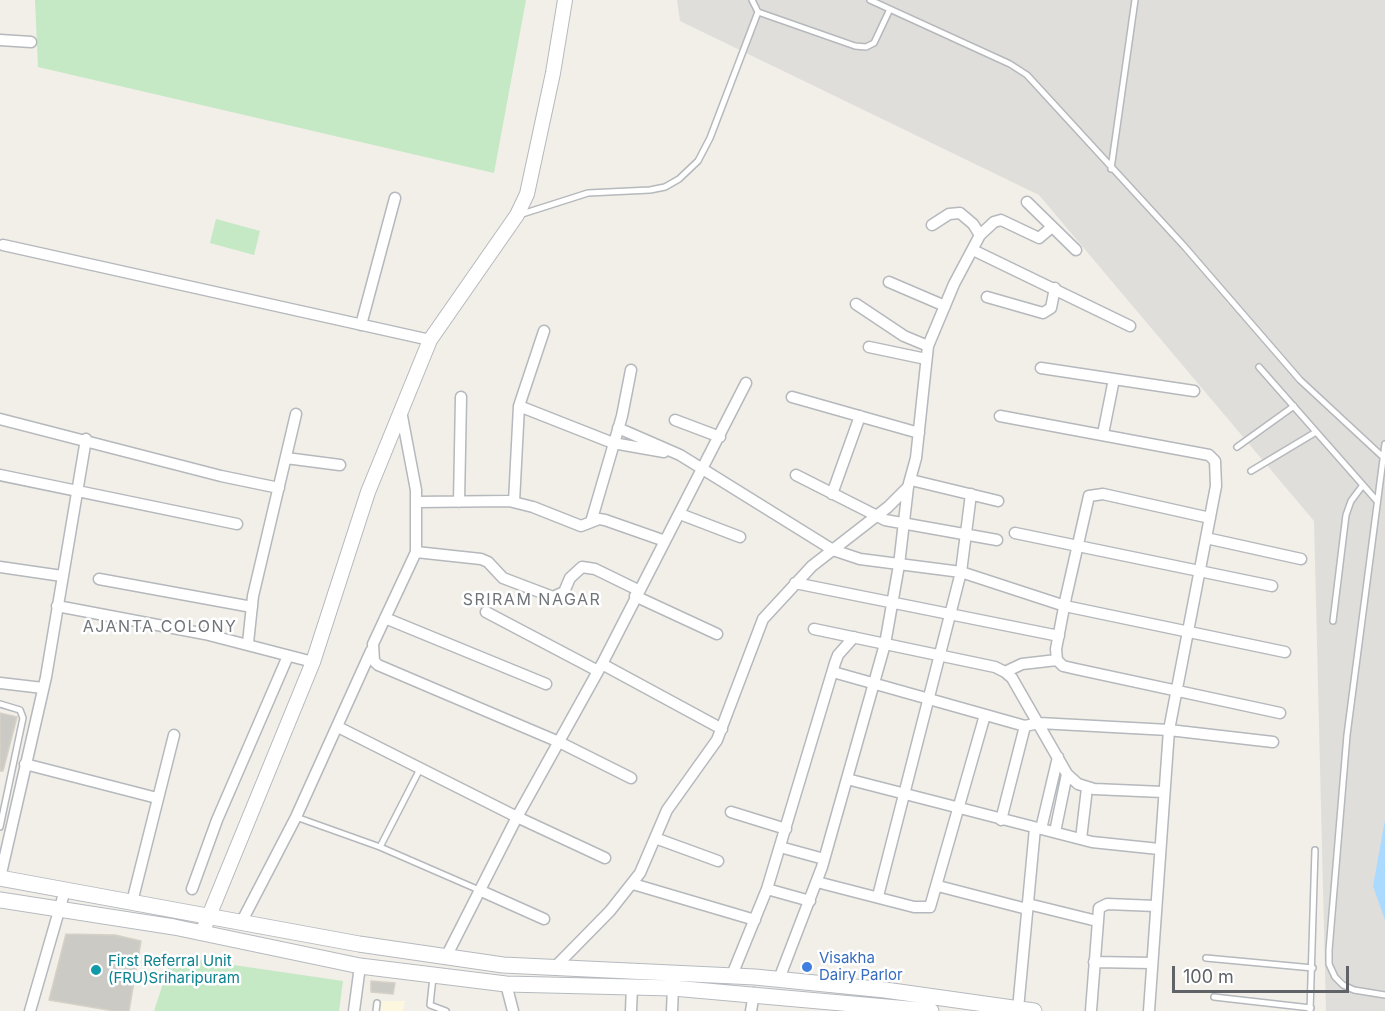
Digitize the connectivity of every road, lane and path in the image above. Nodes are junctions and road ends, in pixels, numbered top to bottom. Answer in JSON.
{"nodes":[{"id":1,"x":565,"y":0,"type":"edge"},
{"id":2,"x":752,"y":0,"type":"edge"},
{"id":3,"x":870,"y":0,"type":"edge"},
{"id":4,"x":1135,"y":0,"type":"edge"},
{"id":5,"x":890,"y":9,"type":"junction"},
{"id":6,"x":759,"y":12,"type":"junction"},
{"id":7,"x":0,"y":40,"type":"edge"},
{"id":8,"x":31,"y":42,"type":"dead end"},
{"id":9,"x":1111,"y":169,"type":"junction"},
{"id":10,"x":394,"y":198,"type":"dead end"},
{"id":11,"x":1027,"y":202,"type":"dead end"},
{"id":12,"x":517,"y":215,"type":"junction"},
{"id":13,"x":932,"y":225,"type":"dead end"},
{"id":14,"x":1052,"y":227,"type":"junction"},
{"id":15,"x":980,"y":235,"type":"junction"},
{"id":16,"x":3,"y":245,"type":"dead end"},
{"id":17,"x":973,"y":249,"type":"junction"},
{"id":18,"x":1076,"y":250,"type":"dead end"},
{"id":19,"x":889,"y":282,"type":"dead end"},
{"id":20,"x":1055,"y":288,"type":"junction"},
{"id":21,"x":987,"y":297,"type":"dead end"},
{"id":22,"x":856,"y":304,"type":"dead end"},
{"id":23,"x":945,"y":306,"type":"junction"},
{"id":24,"x":361,"y":325,"type":"junction"},
{"id":25,"x":1130,"y":326,"type":"dead end"},
{"id":26,"x":544,"y":331,"type":"dead end"},
{"id":27,"x":430,"y":340,"type":"junction"},
{"id":28,"x":928,"y":346,"type":"junction"},
{"id":29,"x":869,"y":347,"type":"dead end"},
{"id":30,"x":926,"y":359,"type":"junction"},
{"id":31,"x":1259,"y":367,"type":"dead end"},
{"id":32,"x":1041,"y":368,"type":"dead end"},
{"id":33,"x":631,"y":370,"type":"dead end"},
{"id":34,"x":1114,"y":379,"type":"junction"},
{"id":35,"x":746,"y":383,"type":"dead end"},
{"id":36,"x":1194,"y":391,"type":"dead end"},
{"id":37,"x":461,"y":397,"type":"dead end"},
{"id":38,"x":792,"y":397,"type":"dead end"},
{"id":39,"x":519,"y":406,"type":"junction"},
{"id":40,"x":1294,"y":406,"type":"junction"},
{"id":41,"x":401,"y":411,"type":"junction"},
{"id":42,"x":296,"y":414,"type":"dead end"},
{"id":43,"x":860,"y":416,"type":"junction"},
{"id":44,"x":1000,"y":416,"type":"dead end"},
{"id":45,"x":0,"y":418,"type":"edge"},
{"id":46,"x":675,"y":420,"type":"dead end"},
{"id":47,"x":618,"y":428,"type":"junction"},
{"id":48,"x":1316,"y":432,"type":"junction"},
{"id":49,"x":919,"y":433,"type":"junction"},
{"id":50,"x":1103,"y":434,"type":"junction"},
{"id":51,"x":720,"y":437,"type":"junction"},
{"id":52,"x":86,"y":439,"type":"junction"},
{"id":53,"x":613,"y":443,"type":"junction"},
{"id":54,"x":1385,"y":444,"type":"edge"},
{"id":55,"x":1237,"y":447,"type":"dead end"},
{"id":56,"x":680,"y":455,"type":"junction"},
{"id":57,"x":1383,"y":457,"type":"junction"},
{"id":58,"x":286,"y":458,"type":"junction"},
{"id":59,"x":340,"y":465,"type":"dead end"},
{"id":60,"x":704,"y":470,"type":"junction"},
{"id":61,"x":1251,"y":471,"type":"dead end"},
{"id":62,"x":0,"y":475,"type":"edge"},
{"id":63,"x":796,"y":475,"type":"dead end"},
{"id":64,"x":910,"y":484,"type":"junction"},
{"id":65,"x":1363,"y":485,"type":"junction"},
{"id":66,"x":279,"y":488,"type":"junction"},
{"id":67,"x":77,"y":490,"type":"junction"},
{"id":68,"x":832,"y":494,"type":"junction"},
{"id":69,"x":971,"y":494,"type":"junction"},
{"id":70,"x":998,"y":501,"type":"dead end"},
{"id":71,"x":1377,"y":501,"type":"junction"},
{"id":72,"x":417,"y":502,"type":"junction"},
{"id":73,"x":459,"y":502,"type":"junction"},
{"id":74,"x":514,"y":502,"type":"junction"},
{"id":75,"x":680,"y":514,"type":"junction"},
{"id":76,"x":875,"y":516,"type":"junction"},
{"id":77,"x":1210,"y":518,"type":"junction"},
{"id":78,"x":591,"y":522,"type":"junction"},
{"id":79,"x":904,"y":523,"type":"junction"},
{"id":80,"x":237,"y":524,"type":"dead end"},
{"id":81,"x":1015,"y":533,"type":"dead end"},
{"id":82,"x":967,"y":534,"type":"junction"},
{"id":83,"x":740,"y":537,"type":"dead end"},
{"id":84,"x":1206,"y":538,"type":"junction"},
{"id":85,"x":997,"y":540,"type":"dead end"},
{"id":86,"x":665,"y":541,"type":"junction"},
{"id":87,"x":1077,"y":545,"type":"junction"},
{"id":88,"x":833,"y":549,"type":"junction"},
{"id":89,"x":416,"y":552,"type":"junction"},
{"id":90,"x":1301,"y":559,"type":"dead end"},
{"id":91,"x":899,"y":565,"type":"junction"},
{"id":92,"x":0,"y":567,"type":"edge"},
{"id":93,"x":1200,"y":570,"type":"junction"},
{"id":94,"x":961,"y":572,"type":"junction"},
{"id":95,"x":62,"y":576,"type":"junction"},
{"id":96,"x":99,"y":579,"type":"dead end"},
{"id":97,"x":795,"y":583,"type":"junction"},
{"id":98,"x":1272,"y":586,"type":"dead end"},
{"id":99,"x":637,"y":593,"type":"junction"},
{"id":100,"x":892,"y":604,"type":"junction"},
{"id":101,"x":57,"y":606,"type":"junction"},
{"id":102,"x":1065,"y":606,"type":"junction"},
{"id":103,"x":252,"y":607,"type":"junction"},
{"id":104,"x":486,"y":612,"type":"dead end"},
{"id":105,"x":950,"y":615,"type":"junction"},
{"id":106,"x":385,"y":618,"type":"junction"},
{"id":107,"x":1333,"y":621,"type":"dead end"},
{"id":108,"x":814,"y":629,"type":"dead end"},
{"id":109,"x":1188,"y":631,"type":"junction"},
{"id":110,"x":717,"y":634,"type":"dead end"},
{"id":111,"x":1059,"y":636,"type":"junction"},
{"id":112,"x":854,"y":637,"type":"junction"},
{"id":113,"x":248,"y":644,"type":"junction"},
{"id":114,"x":885,"y":644,"type":"junction"},
{"id":115,"x":371,"y":650,"type":"junction"},
{"id":116,"x":1285,"y":652,"type":"dead end"},
{"id":117,"x":941,"y":655,"type":"junction"},
{"id":118,"x":288,"y":656,"type":"junction"},
{"id":119,"x":1057,"y":660,"type":"junction"},
{"id":120,"x":313,"y":662,"type":"junction"},
{"id":121,"x":600,"y":668,"type":"junction"},
{"id":122,"x":833,"y":672,"type":"junction"},
{"id":123,"x":1005,"y":672,"type":"junction"},
{"id":124,"x":0,"y":683,"type":"edge"},
{"id":125,"x":546,"y":684,"type":"dead end"},
{"id":126,"x":875,"y":684,"type":"junction"},
{"id":127,"x":43,"y":688,"type":"junction"},
{"id":128,"x":1176,"y":691,"type":"junction"},
{"id":129,"x":930,"y":699,"type":"junction"},
{"id":130,"x":0,"y":704,"type":"edge"},
{"id":131,"x":1280,"y":713,"type":"dead end"},
{"id":132,"x":985,"y":715,"type":"junction"},
{"id":133,"x":1039,"y":723,"type":"junction"},
{"id":134,"x":1025,"y":726,"type":"junction"},
{"id":135,"x":338,"y":727,"type":"junction"},
{"id":136,"x":722,"y":729,"type":"junction"},
{"id":137,"x":1169,"y":730,"type":"junction"},
{"id":138,"x":174,"y":735,"type":"dead end"},
{"id":139,"x":560,"y":742,"type":"junction"},
{"id":140,"x":1273,"y":742,"type":"dead end"},
{"id":141,"x":1058,"y":757,"type":"junction"},
{"id":142,"x":25,"y":764,"type":"junction"},
{"id":143,"x":421,"y":768,"type":"junction"},
{"id":144,"x":1067,"y":774,"type":"junction"},
{"id":145,"x":631,"y":778,"type":"dead end"},
{"id":146,"x":847,"y":779,"type":"junction"},
{"id":147,"x":1087,"y":788,"type":"junction"},
{"id":148,"x":1163,"y":792,"type":"junction"},
{"id":149,"x":905,"y":795,"type":"junction"},
{"id":150,"x":157,"y":798,"type":"junction"},
{"id":151,"x":3,"y":802,"type":"edge"},
{"id":152,"x":959,"y":809,"type":"junction"},
{"id":153,"x":731,"y":812,"type":"dead end"},
{"id":154,"x":296,"y":816,"type":"junction"},
{"id":155,"x":517,"y":817,"type":"junction"},
{"id":156,"x":1001,"y":820,"type":"junction"},
{"id":157,"x":0,"y":827,"type":"edge"},
{"id":158,"x":1038,"y":828,"type":"junction"},
{"id":159,"x":786,"y":829,"type":"junction"},
{"id":160,"x":1055,"y":832,"type":"junction"},
{"id":161,"x":655,"y":838,"type":"junction"},
{"id":162,"x":1081,"y":839,"type":"junction"},
{"id":163,"x":380,"y":847,"type":"junction"},
{"id":164,"x":780,"y":847,"type":"junction"},
{"id":165,"x":1160,"y":849,"type":"junction"},
{"id":166,"x":1315,"y":850,"type":"dead end"},
{"id":167,"x":605,"y":858,"type":"dead end"},
{"id":168,"x":824,"y":859,"type":"junction"},
{"id":169,"x":718,"y":861,"type":"dead end"},
{"id":170,"x":0,"y":878,"type":"edge"},
{"id":171,"x":816,"y":882,"type":"junction"},
{"id":172,"x":633,"y":884,"type":"junction"},
{"id":173,"x":938,"y":886,"type":"junction"},
{"id":174,"x":192,"y":889,"type":"dead end"},
{"id":175,"x":767,"y":889,"type":"junction"},
{"id":176,"x":65,"y":890,"type":"junction"},
{"id":177,"x":479,"y":890,"type":"junction"},
{"id":178,"x":878,"y":896,"type":"junction"},
{"id":179,"x":0,"y":900,"type":"edge"},
{"id":180,"x":810,"y":901,"type":"junction"},
{"id":181,"x":132,"y":902,"type":"junction"},
{"id":182,"x":1156,"y":906,"type":"junction"},
{"id":183,"x":1027,"y":907,"type":"junction"},
{"id":184,"x":60,"y":911,"type":"junction"},
{"id":185,"x":209,"y":915,"type":"junction"},
{"id":186,"x":544,"y":920,"type":"dead end"},
{"id":187,"x":755,"y":920,"type":"junction"},
{"id":188,"x":242,"y":921,"type":"junction"},
{"id":189,"x":1097,"y":921,"type":"junction"},
{"id":190,"x":201,"y":933,"type":"junction"},
{"id":191,"x":446,"y":957,"type":"junction"},
{"id":192,"x":1206,"y":958,"type":"dead end"},
{"id":193,"x":1094,"y":962,"type":"junction"},
{"id":194,"x":1152,"y":963,"type":"junction"},
{"id":195,"x":360,"y":966,"type":"junction"},
{"id":196,"x":561,"y":968,"type":"junction"},
{"id":197,"x":1313,"y":968,"type":"junction"},
{"id":198,"x":433,"y":975,"type":"junction"},
{"id":199,"x":732,"y":975,"type":"junction"},
{"id":200,"x":755,"y":977,"type":"junction"},
{"id":201,"x":779,"y":979,"type":"junction"},
{"id":202,"x":506,"y":984,"type":"junction"},
{"id":203,"x":568,"y":984,"type":"junction"},
{"id":204,"x":633,"y":986,"type":"junction"},
{"id":205,"x":673,"y":988,"type":"junction"},
{"id":206,"x":754,"y":993,"type":"junction"},
{"id":207,"x":1385,"y":995,"type":"edge"},
{"id":208,"x":1214,"y":997,"type":"dead end"},
{"id":209,"x":377,"y":1003,"type":"dead end"},
{"id":210,"x":794,"y":1004,"type":"edge"},
{"id":211,"x":835,"y":1006,"type":"edge"},
{"id":212,"x":894,"y":1009,"type":"edge"},
{"id":213,"x":1018,"y":1009,"type":"junction"},
{"id":214,"x":1311,"y":1009,"type":"edge"},
{"id":215,"x":30,"y":1011,"type":"edge"},
{"id":216,"x":354,"y":1011,"type":"edge"},
{"id":217,"x":376,"y":1011,"type":"edge"},
{"id":218,"x":446,"y":1011,"type":"edge"},
{"id":219,"x":513,"y":1011,"type":"edge"},
{"id":220,"x":631,"y":1011,"type":"edge"},
{"id":221,"x":672,"y":1011,"type":"edge"},
{"id":222,"x":751,"y":1011,"type":"edge"},
{"id":223,"x":931,"y":1011,"type":"edge"},
{"id":224,"x":1034,"y":1011,"type":"edge"},
{"id":225,"x":1091,"y":1011,"type":"edge"},
{"id":226,"x":1149,"y":1011,"type":"edge"}],
"edges":[{"from":1,"to":12,"type":"street"},
{"from":2,"to":6,"type":"lane"},
{"from":3,"to":5,"type":"lane"},
{"from":4,"to":9,"type":"lane"},
{"from":5,"to":6,"type":"lane"},
{"from":5,"to":9,"type":"lane"},
{"from":6,"to":12,"type":"lane"},
{"from":7,"to":8,"type":"street"},
{"from":9,"to":57,"type":"lane"},
{"from":10,"to":24,"type":"street"},
{"from":11,"to":14,"type":"street"},
{"from":12,"to":27,"type":"street"},
{"from":13,"to":15,"type":"street"},
{"from":14,"to":15,"type":"street"},
{"from":14,"to":18,"type":"street"},
{"from":15,"to":17,"type":"street"},
{"from":16,"to":24,"type":"street"},
{"from":17,"to":20,"type":"street"},
{"from":17,"to":23,"type":"street"},
{"from":19,"to":23,"type":"street"},
{"from":20,"to":21,"type":"street"},
{"from":20,"to":25,"type":"street"},
{"from":22,"to":28,"type":"street"},
{"from":23,"to":28,"type":"street"},
{"from":24,"to":27,"type":"street"},
{"from":26,"to":39,"type":"street"},
{"from":27,"to":41,"type":"street"},
{"from":28,"to":30,"type":"street"},
{"from":29,"to":30,"type":"street"},
{"from":30,"to":49,"type":"street"},
{"from":31,"to":40,"type":"lane"},
{"from":32,"to":34,"type":"street"},
{"from":33,"to":47,"type":"street"},
{"from":34,"to":36,"type":"street"},
{"from":34,"to":50,"type":"street"},
{"from":35,"to":51,"type":"street"},
{"from":37,"to":73,"type":"street"},
{"from":38,"to":43,"type":"street"},
{"from":39,"to":53,"type":"street"},
{"from":39,"to":74,"type":"street"},
{"from":40,"to":48,"type":"lane"},
{"from":40,"to":55,"type":"lane"},
{"from":41,"to":72,"type":"street"},
{"from":41,"to":120,"type":"street"},
{"from":42,"to":58,"type":"street"},
{"from":43,"to":49,"type":"street"},
{"from":43,"to":68,"type":"street"},
{"from":44,"to":50,"type":"street"},
{"from":45,"to":52,"type":"street"},
{"from":46,"to":51,"type":"street"},
{"from":47,"to":53,"type":"street"},
{"from":47,"to":56,"type":"street"},
{"from":48,"to":61,"type":"lane"},
{"from":48,"to":65,"type":"lane"},
{"from":49,"to":64,"type":"street"},
{"from":50,"to":77,"type":"street"},
{"from":51,"to":60,"type":"street"},
{"from":52,"to":66,"type":"street"},
{"from":52,"to":67,"type":"street"},
{"from":53,"to":56,"type":"street"},
{"from":53,"to":78,"type":"street"},
{"from":54,"to":57,"type":"lane"},
{"from":56,"to":60,"type":"street"},
{"from":57,"to":71,"type":"lane"},
{"from":58,"to":59,"type":"street"},
{"from":58,"to":66,"type":"street"},
{"from":60,"to":75,"type":"street"},
{"from":60,"to":88,"type":"street"},
{"from":62,"to":67,"type":"street"},
{"from":63,"to":68,"type":"street"},
{"from":64,"to":69,"type":"street"},
{"from":64,"to":76,"type":"street"},
{"from":64,"to":79,"type":"street"},
{"from":65,"to":71,"type":"lane"},
{"from":65,"to":107,"type":"lane"},
{"from":66,"to":103,"type":"street"},
{"from":67,"to":80,"type":"street"},
{"from":67,"to":95,"type":"street"},
{"from":68,"to":76,"type":"street"},
{"from":69,"to":70,"type":"street"},
{"from":69,"to":82,"type":"street"},
{"from":71,"to":207,"type":"lane"},
{"from":72,"to":73,"type":"street"},
{"from":72,"to":89,"type":"street"},
{"from":73,"to":74,"type":"street"},
{"from":74,"to":78,"type":"street"},
{"from":75,"to":83,"type":"street"},
{"from":75,"to":86,"type":"street"},
{"from":76,"to":79,"type":"street"},
{"from":76,"to":88,"type":"street"},
{"from":77,"to":84,"type":"street"},
{"from":77,"to":87,"type":"street"},
{"from":78,"to":86,"type":"street"},
{"from":79,"to":82,"type":"street"},
{"from":79,"to":91,"type":"street"},
{"from":81,"to":87,"type":"street"},
{"from":82,"to":85,"type":"street"},
{"from":82,"to":94,"type":"street"},
{"from":84,"to":90,"type":"street"},
{"from":84,"to":93,"type":"street"},
{"from":86,"to":99,"type":"street"},
{"from":87,"to":93,"type":"street"},
{"from":87,"to":102,"type":"street"},
{"from":88,"to":91,"type":"street"},
{"from":88,"to":97,"type":"street"},
{"from":89,"to":99,"type":"street"},
{"from":89,"to":106,"type":"street"},
{"from":91,"to":94,"type":"street"},
{"from":91,"to":100,"type":"street"},
{"from":92,"to":95,"type":"street"},
{"from":93,"to":98,"type":"street"},
{"from":93,"to":109,"type":"street"},
{"from":94,"to":102,"type":"street"},
{"from":94,"to":105,"type":"street"},
{"from":95,"to":101,"type":"street"},
{"from":96,"to":103,"type":"street"},
{"from":97,"to":100,"type":"street"},
{"from":97,"to":136,"type":"street"},
{"from":99,"to":110,"type":"street"},
{"from":99,"to":121,"type":"street"},
{"from":100,"to":105,"type":"street"},
{"from":100,"to":114,"type":"street"},
{"from":101,"to":113,"type":"street"},
{"from":101,"to":127,"type":"street"},
{"from":102,"to":109,"type":"street"},
{"from":102,"to":111,"type":"street"},
{"from":103,"to":113,"type":"street"},
{"from":104,"to":121,"type":"street"},
{"from":105,"to":111,"type":"street"},
{"from":105,"to":117,"type":"street"},
{"from":106,"to":115,"type":"street"},
{"from":106,"to":125,"type":"street"},
{"from":108,"to":112,"type":"street"},
{"from":109,"to":116,"type":"street"},
{"from":109,"to":128,"type":"street"},
{"from":111,"to":119,"type":"street"},
{"from":112,"to":114,"type":"street"},
{"from":112,"to":122,"type":"street"},
{"from":113,"to":118,"type":"street"},
{"from":114,"to":117,"type":"street"},
{"from":114,"to":126,"type":"street"},
{"from":115,"to":135,"type":"street"},
{"from":115,"to":139,"type":"street"},
{"from":117,"to":123,"type":"street"},
{"from":117,"to":129,"type":"street"},
{"from":118,"to":120,"type":"street"},
{"from":118,"to":174,"type":"street"},
{"from":119,"to":123,"type":"street"},
{"from":119,"to":128,"type":"street"},
{"from":120,"to":185,"type":"street"},
{"from":121,"to":136,"type":"street"},
{"from":121,"to":139,"type":"street"},
{"from":122,"to":126,"type":"street"},
{"from":122,"to":159,"type":"street"},
{"from":123,"to":133,"type":"street"},
{"from":124,"to":127,"type":"street"},
{"from":126,"to":129,"type":"street"},
{"from":126,"to":146,"type":"street"},
{"from":127,"to":142,"type":"street"},
{"from":128,"to":131,"type":"street"},
{"from":128,"to":137,"type":"street"},
{"from":129,"to":132,"type":"street"},
{"from":129,"to":149,"type":"street"},
{"from":130,"to":151,"type":"lane"},
{"from":132,"to":134,"type":"street"},
{"from":132,"to":152,"type":"street"},
{"from":133,"to":134,"type":"street"},
{"from":133,"to":137,"type":"street"},
{"from":133,"to":141,"type":"street"},
{"from":134,"to":156,"type":"street"},
{"from":135,"to":143,"type":"street"},
{"from":135,"to":154,"type":"street"},
{"from":136,"to":161,"type":"street"},
{"from":137,"to":140,"type":"street"},
{"from":137,"to":148,"type":"street"},
{"from":138,"to":150,"type":"street"},
{"from":139,"to":145,"type":"street"},
{"from":139,"to":155,"type":"street"},
{"from":141,"to":144,"type":"street"},
{"from":141,"to":158,"type":"street"},
{"from":142,"to":150,"type":"street"},
{"from":142,"to":170,"type":"street"},
{"from":143,"to":155,"type":"street"},
{"from":143,"to":163,"type":"lane"},
{"from":144,"to":147,"type":"street"},
{"from":144,"to":160,"type":"street"},
{"from":146,"to":149,"type":"street"},
{"from":146,"to":168,"type":"street"},
{"from":147,"to":148,"type":"street"},
{"from":147,"to":162,"type":"street"},
{"from":148,"to":165,"type":"street"},
{"from":149,"to":152,"type":"street"},
{"from":149,"to":178,"type":"street"},
{"from":150,"to":181,"type":"street"},
{"from":151,"to":157,"type":"lane"},
{"from":152,"to":156,"type":"street"},
{"from":152,"to":173,"type":"street"},
{"from":153,"to":159,"type":"street"},
{"from":154,"to":163,"type":"lane"},
{"from":154,"to":188,"type":"street"},
{"from":155,"to":167,"type":"street"},
{"from":155,"to":177,"type":"street"},
{"from":156,"to":158,"type":"street"},
{"from":158,"to":160,"type":"street"},
{"from":158,"to":183,"type":"street"},
{"from":159,"to":164,"type":"street"},
{"from":160,"to":162,"type":"street"},
{"from":161,"to":169,"type":"street"},
{"from":161,"to":172,"type":"street"},
{"from":162,"to":165,"type":"street"},
{"from":163,"to":177,"type":"lane"},
{"from":164,"to":168,"type":"street"},
{"from":164,"to":175,"type":"street"},
{"from":165,"to":182,"type":"street"},
{"from":166,"to":197,"type":"lane"},
{"from":168,"to":171,"type":"street"},
{"from":170,"to":176,"type":"main road"},
{"from":171,"to":178,"type":"street"},
{"from":171,"to":180,"type":"street"},
{"from":172,"to":187,"type":"street"},
{"from":172,"to":196,"type":"street"},
{"from":173,"to":178,"type":"street"},
{"from":173,"to":183,"type":"street"},
{"from":175,"to":180,"type":"street"},
{"from":175,"to":187,"type":"street"},
{"from":176,"to":181,"type":"main road"},
{"from":176,"to":184,"type":"street"},
{"from":177,"to":186,"type":"street"},
{"from":177,"to":191,"type":"street"},
{"from":179,"to":184,"type":"main road"},
{"from":180,"to":201,"type":"street"},
{"from":181,"to":185,"type":"main road"},
{"from":182,"to":189,"type":"street"},
{"from":182,"to":194,"type":"street"},
{"from":183,"to":189,"type":"street"},
{"from":183,"to":213,"type":"street"},
{"from":184,"to":190,"type":"main road"},
{"from":184,"to":215,"type":"street"},
{"from":185,"to":188,"type":"main road"},
{"from":185,"to":190,"type":"street"},
{"from":187,"to":199,"type":"street"},
{"from":188,"to":191,"type":"main road"},
{"from":189,"to":193,"type":"street"},
{"from":190,"to":195,"type":"main road"},
{"from":191,"to":196,"type":"main road"},
{"from":192,"to":197,"type":"lane"},
{"from":193,"to":194,"type":"street"},
{"from":193,"to":225,"type":"street"},
{"from":194,"to":226,"type":"street"},
{"from":195,"to":198,"type":"main road"},
{"from":195,"to":216,"type":"street"},
{"from":196,"to":199,"type":"main road"},
{"from":196,"to":203,"type":"street"},
{"from":197,"to":214,"type":"lane"},
{"from":198,"to":202,"type":"main road"},
{"from":198,"to":218,"type":"lane"},
{"from":199,"to":200,"type":"main road"},
{"from":200,"to":201,"type":"main road"},
{"from":200,"to":206,"type":"street"},
{"from":201,"to":213,"type":"main road"},
{"from":202,"to":203,"type":"main road"},
{"from":202,"to":219,"type":"street"},
{"from":203,"to":204,"type":"main road"},
{"from":204,"to":205,"type":"main road"},
{"from":204,"to":220,"type":"street"},
{"from":205,"to":206,"type":"main road"},
{"from":205,"to":221,"type":"street"},
{"from":206,"to":210,"type":"main road"},
{"from":206,"to":222,"type":"street"},
{"from":208,"to":214,"type":"lane"},
{"from":209,"to":217,"type":"lane"},
{"from":210,"to":211,"type":"main road"},
{"from":211,"to":212,"type":"main road"},
{"from":212,"to":223,"type":"main road"},
{"from":213,"to":224,"type":"main road"}]}
